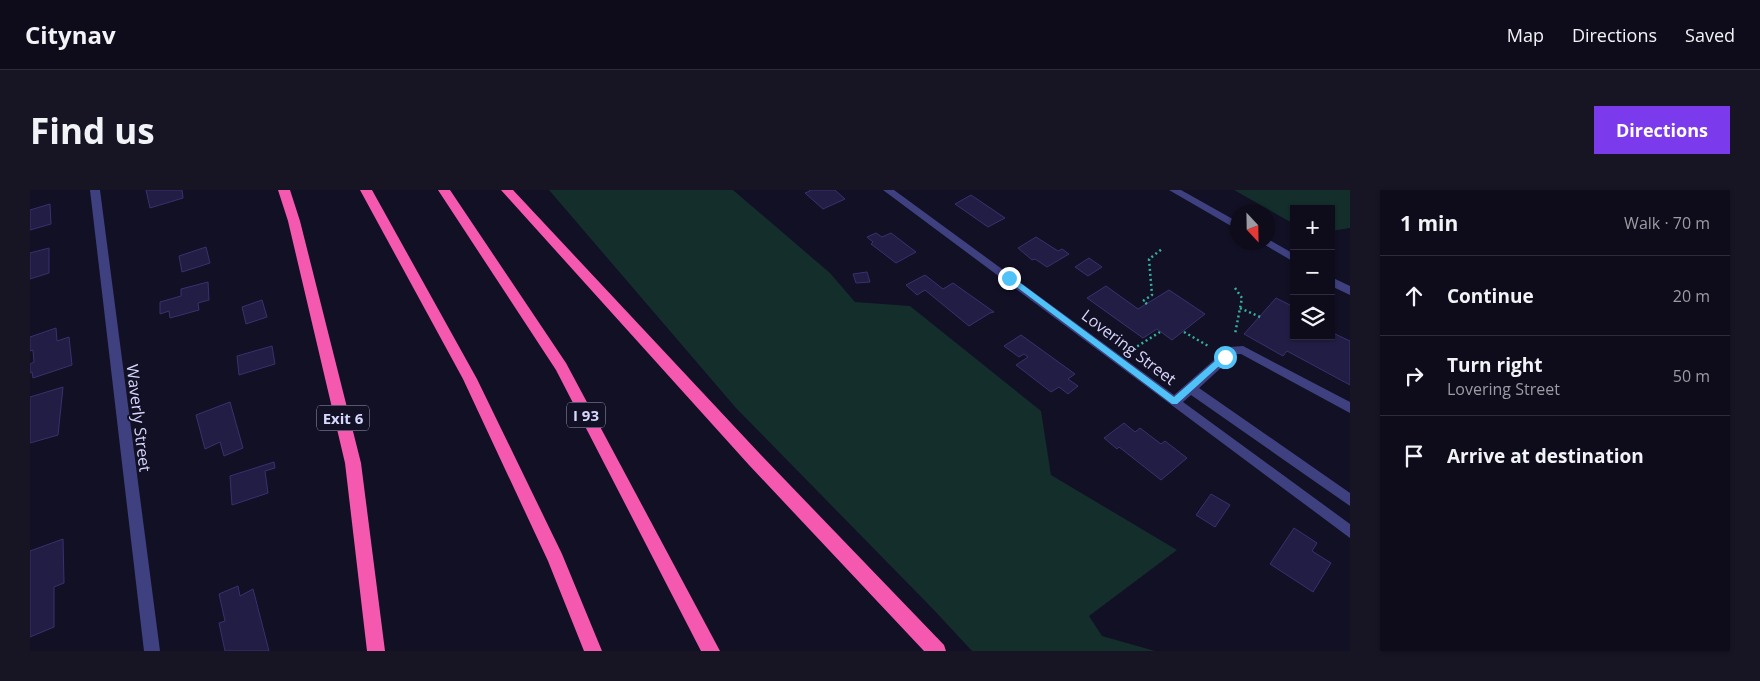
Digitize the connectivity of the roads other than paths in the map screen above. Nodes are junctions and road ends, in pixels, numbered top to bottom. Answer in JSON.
{"nodes":[{"id":1,"x":95,"y":190,"type":"edge"},
{"id":2,"x":284,"y":190,"type":"edge"},
{"id":3,"x":366,"y":190,"type":"edge"},
{"id":4,"x":444,"y":190,"type":"edge"},
{"id":5,"x":507,"y":190,"type":"edge"},
{"id":6,"x":888,"y":190,"type":"edge"},
{"id":7,"x":1174,"y":190,"type":"edge"},
{"id":8,"x":1230,"y":222,"type":"edge"},
{"id":9,"x":1275,"y":248,"type":"edge"},
{"id":10,"x":1290,"y":257,"type":"edge"},
{"id":11,"x":1335,"y":283,"type":"edge"},
{"id":12,"x":1350,"y":292,"type":"edge"},
{"id":13,"x":1190,"y":388,"type":"junction"},
{"id":14,"x":1175,"y":402,"type":"junction"},
{"id":15,"x":1350,"y":408,"type":"edge"},
{"id":16,"x":1350,"y":500,"type":"edge"},
{"id":17,"x":1350,"y":532,"type":"edge"},
{"id":18,"x":152,"y":651,"type":"edge"},
{"id":19,"x":376,"y":651,"type":"edge"},
{"id":20,"x":593,"y":651,"type":"edge"},
{"id":21,"x":711,"y":651,"type":"edge"},
{"id":22,"x":937,"y":651,"type":"edge"}],
"edges":[{"from":1,"to":18,"type":"street","name":"Waverly Street"},
{"from":2,"to":19,"type":"highway","number":"Exit 6"},
{"from":3,"to":20,"type":"highway"},
{"from":4,"to":21,"type":"highway","number":"I 93"},
{"from":5,"to":22,"type":"highway"},
{"from":6,"to":14,"type":"street","name":"Lovering Street"},
{"from":7,"to":8,"type":"street"},
{"from":9,"to":10,"type":"street"},
{"from":11,"to":12,"type":"street"},
{"from":13,"to":14,"type":"street"},
{"from":13,"to":15,"type":"street"},
{"from":13,"to":16,"type":"street"},
{"from":14,"to":17,"type":"street","name":"Lovering Street"}]}
